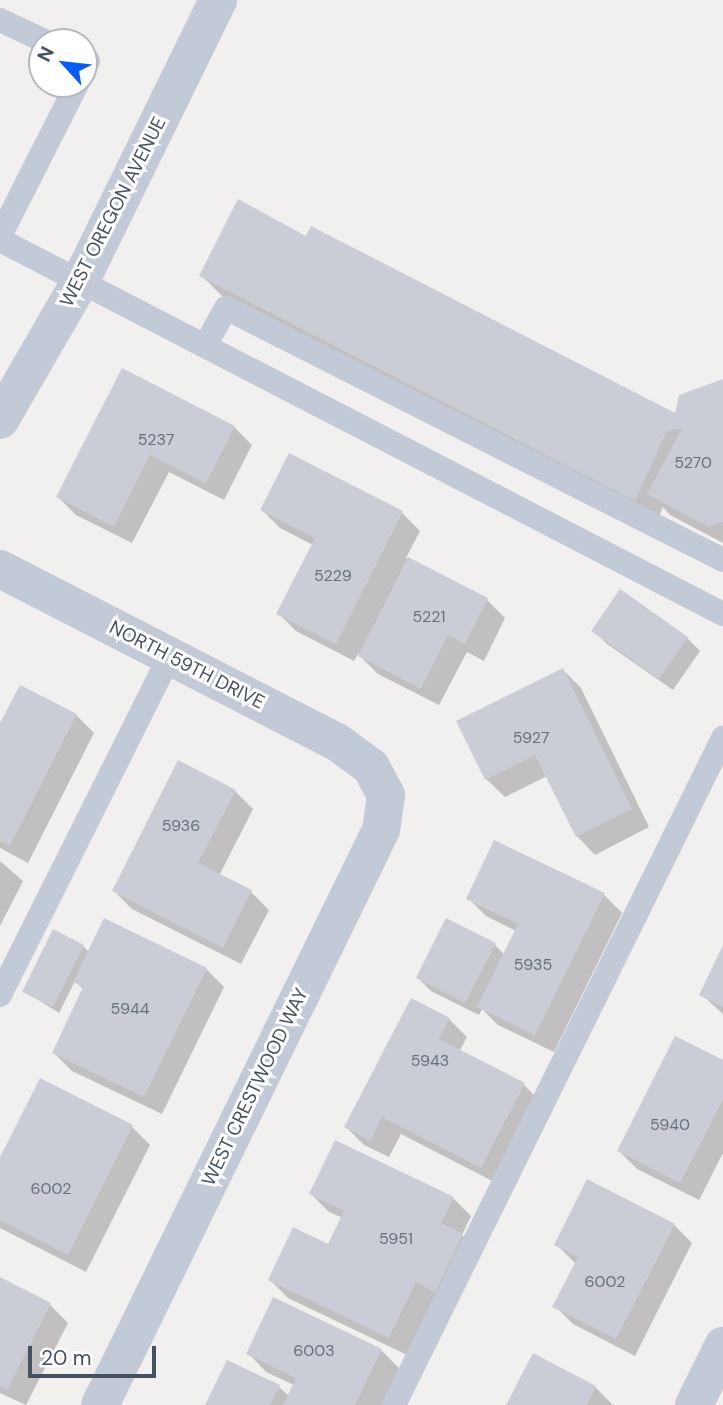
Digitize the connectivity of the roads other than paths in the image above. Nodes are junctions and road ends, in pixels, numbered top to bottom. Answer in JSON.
{"nodes":[{"id":1,"x":218,"y":0,"type":"edge"},
{"id":2,"x":0,"y":20,"type":"edge"},
{"id":3,"x":28,"y":33,"type":"edge"},
{"id":4,"x":70,"y":98,"type":"edge"},
{"id":5,"x":0,"y":238,"type":"edge"},
{"id":6,"x":80,"y":282,"type":"junction"},
{"id":7,"x":205,"y":346,"type":"junction"},
{"id":8,"x":0,"y":421,"type":"edge"},
{"id":9,"x":723,"y":560,"type":"edge"},
{"id":10,"x":0,"y":569,"type":"edge"},
{"id":11,"x":723,"y":614,"type":"edge"},
{"id":12,"x":170,"y":656,"type":"junction"},
{"id":13,"x":723,"y":738,"type":"edge"},
{"id":14,"x":371,"y":767,"type":"joint"},
{"id":15,"x":0,"y":995,"type":"edge"},
{"id":16,"x":723,"y":1346,"type":"edge"},
{"id":17,"x":100,"y":1405,"type":"edge"},
{"id":18,"x":394,"y":1405,"type":"edge"},
{"id":19,"x":694,"y":1405,"type":"edge"}],
"edges":[{"from":1,"to":6,"type":"street","name":"WEST OREGON AVENUE"},
{"from":2,"to":3,"type":"lane"},
{"from":4,"to":5,"type":"lane"},
{"from":5,"to":6,"type":"lane"},
{"from":6,"to":7,"type":"lane"},
{"from":6,"to":8,"type":"street","name":"WEST OREGON AVENUE"},
{"from":7,"to":9,"type":"lane"},
{"from":7,"to":11,"type":"lane"},
{"from":10,"to":12,"type":"street","name":"NORTH 59TH DRIVE"},
{"from":12,"to":14,"type":"street","name":"NORTH 59TH DRIVE"},
{"from":12,"to":15,"type":"lane"},
{"from":13,"to":18,"type":"lane"},
{"from":14,"to":17,"type":"street","name":"WEST CRESTWOOD WAY"},
{"from":16,"to":19,"type":"street"}]}
